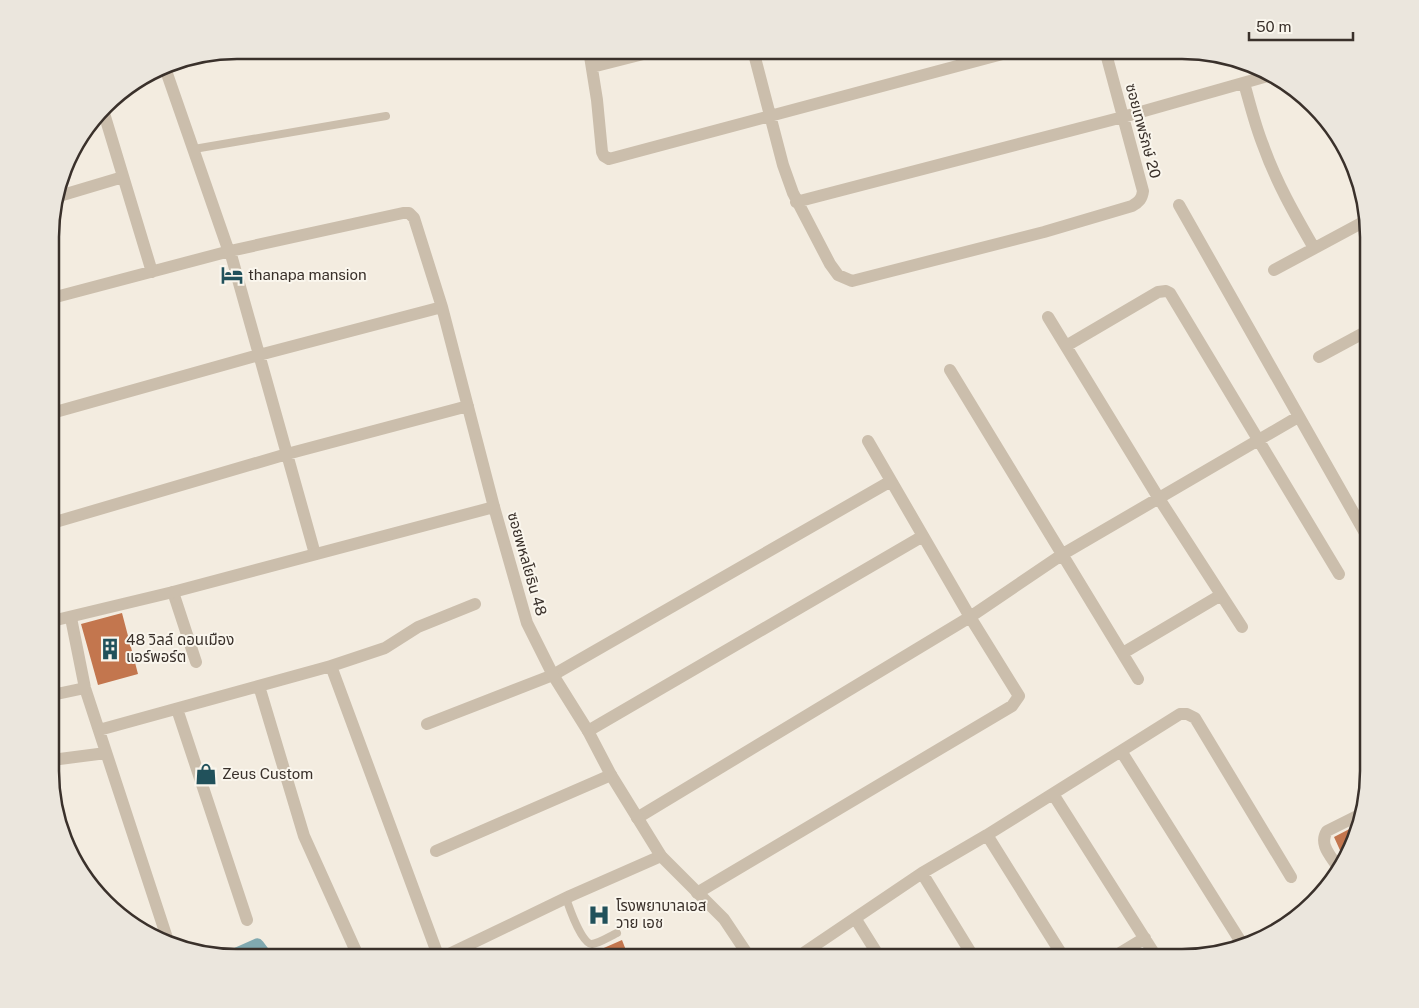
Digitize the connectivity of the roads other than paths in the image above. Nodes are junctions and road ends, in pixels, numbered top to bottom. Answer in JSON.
{"nodes":[{"id":1,"x":591,"y":59,"type":"edge"},
{"id":2,"x":624,"y":59,"type":"edge"},
{"id":3,"x":755,"y":59,"type":"edge"},
{"id":4,"x":983,"y":59,"type":"edge"},
{"id":5,"x":1107,"y":59,"type":"edge"},
{"id":6,"x":592,"y":67,"type":"junction"},
{"id":7,"x":167,"y":73,"type":"edge"},
{"id":8,"x":1262,"y":78,"type":"edge"},
{"id":9,"x":1244,"y":83,"type":"junction"},
{"id":10,"x":771,"y":115,"type":"junction"},
{"id":11,"x":386,"y":116,"type":"dead end"},
{"id":12,"x":105,"y":117,"type":"edge"},
{"id":13,"x":1123,"y":117,"type":"junction"},
{"id":14,"x":194,"y":148,"type":"junction"},
{"id":15,"x":123,"y":177,"type":"junction"},
{"id":16,"x":64,"y":195,"type":"edge"},
{"id":17,"x":796,"y":202,"type":"junction"},
{"id":18,"x":1179,"y":205,"type":"dead end"},
{"id":19,"x":1360,"y":224,"type":"edge"},
{"id":20,"x":1314,"y":248,"type":"junction"},
{"id":21,"x":230,"y":252,"type":"junction"},
{"id":22,"x":1274,"y":270,"type":"dead end"},
{"id":23,"x":152,"y":272,"type":"junction"},
{"id":24,"x":59,"y":296,"type":"edge"},
{"id":25,"x":442,"y":308,"type":"junction"},
{"id":26,"x":1048,"y":317,"type":"dead end"},
{"id":27,"x":1360,"y":335,"type":"edge"},
{"id":28,"x":1066,"y":346,"type":"junction"},
{"id":29,"x":260,"y":355,"type":"junction"},
{"id":30,"x":1319,"y":357,"type":"dead end"},
{"id":31,"x":950,"y":370,"type":"dead end"},
{"id":32,"x":468,"y":406,"type":"junction"},
{"id":33,"x":59,"y":410,"type":"edge"},
{"id":34,"x":1298,"y":417,"type":"junction"},
{"id":35,"x":868,"y":441,"type":"dead end"},
{"id":36,"x":1258,"y":441,"type":"junction"},
{"id":37,"x":287,"y":454,"type":"junction"},
{"id":38,"x":891,"y":481,"type":"junction"},
{"id":39,"x":1158,"y":497,"type":"junction"},
{"id":40,"x":494,"y":506,"type":"junction"},
{"id":41,"x":59,"y":521,"type":"edge"},
{"id":42,"x":1360,"y":524,"type":"edge"},
{"id":43,"x":923,"y":536,"type":"junction"},
{"id":44,"x":315,"y":554,"type":"junction"},
{"id":45,"x":1062,"y":554,"type":"junction"},
{"id":46,"x":1338,"y":574,"type":"dead end"},
{"id":47,"x":174,"y":592,"type":"junction"},
{"id":48,"x":1221,"y":595,"type":"junction"},
{"id":49,"x":475,"y":604,"type":"dead end"},
{"id":50,"x":970,"y":617,"type":"junction"},
{"id":51,"x":71,"y":618,"type":"junction"},
{"id":52,"x":59,"y":620,"type":"edge"},
{"id":53,"x":1242,"y":627,"type":"dead end"},
{"id":54,"x":1123,"y":653,"type":"junction"},
{"id":55,"x":196,"y":662,"type":"dead end"},
{"id":56,"x":331,"y":666,"type":"junction"},
{"id":57,"x":553,"y":675,"type":"junction"},
{"id":58,"x":1138,"y":679,"type":"dead end"},
{"id":59,"x":259,"y":686,"type":"junction"},
{"id":60,"x":85,"y":688,"type":"junction"},
{"id":61,"x":59,"y":693,"type":"edge"},
{"id":62,"x":177,"y":708,"type":"junction"},
{"id":63,"x":427,"y":724,"type":"dead end"},
{"id":64,"x":98,"y":730,"type":"junction"},
{"id":65,"x":588,"y":731,"type":"junction"},
{"id":66,"x":1121,"y":751,"type":"junction"},
{"id":67,"x":106,"y":753,"type":"junction"},
{"id":68,"x":59,"y":759,"type":"edge"},
{"id":69,"x":611,"y":775,"type":"junction"},
{"id":70,"x":1053,"y":794,"type":"junction"},
{"id":71,"x":637,"y":818,"type":"junction"},
{"id":72,"x":1354,"y":818,"type":"edge"},
{"id":73,"x":987,"y":835,"type":"junction"},
{"id":74,"x":436,"y":851,"type":"dead end"},
{"id":75,"x":660,"y":856,"type":"junction"},
{"id":76,"x":1335,"y":862,"type":"edge"},
{"id":77,"x":922,"y":873,"type":"junction"},
{"id":78,"x":1291,"y":878,"type":"dead end"},
{"id":79,"x":697,"y":893,"type":"junction"},
{"id":80,"x":566,"y":898,"type":"junction"},
{"id":81,"x":855,"y":918,"type":"junction"},
{"id":82,"x":247,"y":920,"type":"dead end"},
{"id":83,"x":618,"y":933,"type":"dead end"},
{"id":84,"x":166,"y":935,"type":"edge"},
{"id":85,"x":1145,"y":938,"type":"junction"},
{"id":86,"x":1240,"y":940,"type":"edge"},
{"id":87,"x":468,"y":945,"type":"junction"},
{"id":88,"x":355,"y":949,"type":"edge"},
{"id":89,"x":437,"y":949,"type":"edge"},
{"id":90,"x":459,"y":949,"type":"edge"},
{"id":91,"x":470,"y":949,"type":"edge"},
{"id":92,"x":744,"y":949,"type":"edge"},
{"id":93,"x":809,"y":949,"type":"edge"},
{"id":94,"x":874,"y":949,"type":"edge"},
{"id":95,"x":968,"y":949,"type":"edge"},
{"id":96,"x":1058,"y":949,"type":"edge"},
{"id":97,"x":1127,"y":949,"type":"edge"},
{"id":98,"x":1152,"y":949,"type":"edge"}],
"edges":[{"from":1,"to":6,"type":"street"},
{"from":2,"to":6,"type":"street"},
{"from":3,"to":10,"type":"street"},
{"from":4,"to":10,"type":"street"},
{"from":5,"to":13,"type":"street","name":"ซอยเทพรักษ์ 20"},
{"from":6,"to":10,"type":"street"},
{"from":7,"to":14,"type":"street"},
{"from":8,"to":9,"type":"street"},
{"from":9,"to":13,"type":"street"},
{"from":9,"to":20,"type":"street"},
{"from":10,"to":17,"type":"street"},
{"from":11,"to":14,"type":"lane"},
{"from":12,"to":15,"type":"street"},
{"from":13,"to":17,"type":"street"},
{"from":13,"to":17,"type":"street","name":"ซอยเทพรักษ์ 20"},
{"from":14,"to":21,"type":"street"},
{"from":15,"to":16,"type":"street"},
{"from":15,"to":23,"type":"street"},
{"from":18,"to":34,"type":"street"},
{"from":19,"to":20,"type":"street"},
{"from":20,"to":22,"type":"street"},
{"from":21,"to":23,"type":"street"},
{"from":21,"to":25,"type":"street"},
{"from":21,"to":29,"type":"street"},
{"from":23,"to":24,"type":"street"},
{"from":25,"to":29,"type":"street"},
{"from":25,"to":32,"type":"street"},
{"from":26,"to":28,"type":"street"},
{"from":27,"to":30,"type":"street"},
{"from":28,"to":36,"type":"street"},
{"from":28,"to":39,"type":"street"},
{"from":29,"to":33,"type":"street"},
{"from":29,"to":37,"type":"street"},
{"from":31,"to":45,"type":"street"},
{"from":32,"to":37,"type":"street"},
{"from":32,"to":40,"type":"street"},
{"from":34,"to":36,"type":"street"},
{"from":34,"to":42,"type":"street"},
{"from":35,"to":38,"type":"street"},
{"from":36,"to":39,"type":"street"},
{"from":36,"to":46,"type":"street"},
{"from":37,"to":41,"type":"street"},
{"from":37,"to":44,"type":"street"},
{"from":38,"to":43,"type":"street"},
{"from":38,"to":57,"type":"street"},
{"from":39,"to":45,"type":"street"},
{"from":39,"to":48,"type":"street"},
{"from":40,"to":44,"type":"street","name":"ซอยพหลโยธิน 48"},
{"from":40,"to":57,"type":"street","name":"ซอยพหลโยธิน 48"},
{"from":43,"to":50,"type":"street"},
{"from":43,"to":65,"type":"street"},
{"from":44,"to":47,"type":"street","name":"ซอยพหลโยธิน 48"},
{"from":45,"to":50,"type":"street"},
{"from":45,"to":54,"type":"street"},
{"from":47,"to":51,"type":"street","name":"ซอยพหลโยธิน 48"},
{"from":47,"to":55,"type":"street"},
{"from":48,"to":53,"type":"street"},
{"from":48,"to":54,"type":"street"},
{"from":49,"to":56,"type":"street"},
{"from":50,"to":71,"type":"street"},
{"from":50,"to":79,"type":"street"},
{"from":51,"to":52,"type":"street","name":"ซอยพหลโยธิน 48"},
{"from":51,"to":60,"type":"street"},
{"from":54,"to":58,"type":"street"},
{"from":56,"to":59,"type":"street"},
{"from":56,"to":89,"type":"street"},
{"from":57,"to":63,"type":"street"},
{"from":57,"to":65,"type":"street","name":"ซอยพหลโยธิน 48"},
{"from":59,"to":62,"type":"street"},
{"from":59,"to":88,"type":"street"},
{"from":60,"to":61,"type":"street"},
{"from":60,"to":64,"type":"street"},
{"from":62,"to":64,"type":"street"},
{"from":62,"to":82,"type":"street"},
{"from":64,"to":67,"type":"street"},
{"from":65,"to":69,"type":"street","name":"ซอยพหลโยธิน 48"},
{"from":66,"to":70,"type":"street"},
{"from":66,"to":78,"type":"street"},
{"from":66,"to":86,"type":"street"},
{"from":67,"to":68,"type":"street"},
{"from":67,"to":84,"type":"street"},
{"from":69,"to":71,"type":"street","name":"ซอยพหลโยธิน 48"},
{"from":69,"to":74,"type":"street"},
{"from":70,"to":73,"type":"street"},
{"from":70,"to":85,"type":"street"},
{"from":71,"to":75,"type":"street","name":"ซอยพหลโยธิน 48"},
{"from":72,"to":76,"type":"street"},
{"from":73,"to":77,"type":"street"},
{"from":73,"to":96,"type":"street"},
{"from":75,"to":79,"type":"street","name":"ซอยพหลโยธิน 48"},
{"from":75,"to":80,"type":"street"},
{"from":77,"to":81,"type":"street"},
{"from":77,"to":95,"type":"street"},
{"from":79,"to":92,"type":"street","name":"ซอยพหลโยธิน 48"},
{"from":80,"to":83,"type":"lane"},
{"from":80,"to":87,"type":"street"},
{"from":81,"to":93,"type":"street"},
{"from":81,"to":94,"type":"street"},
{"from":85,"to":97,"type":"street"},
{"from":85,"to":98,"type":"street"},
{"from":87,"to":90,"type":"street"},
{"from":87,"to":91,"type":"street"}]}
